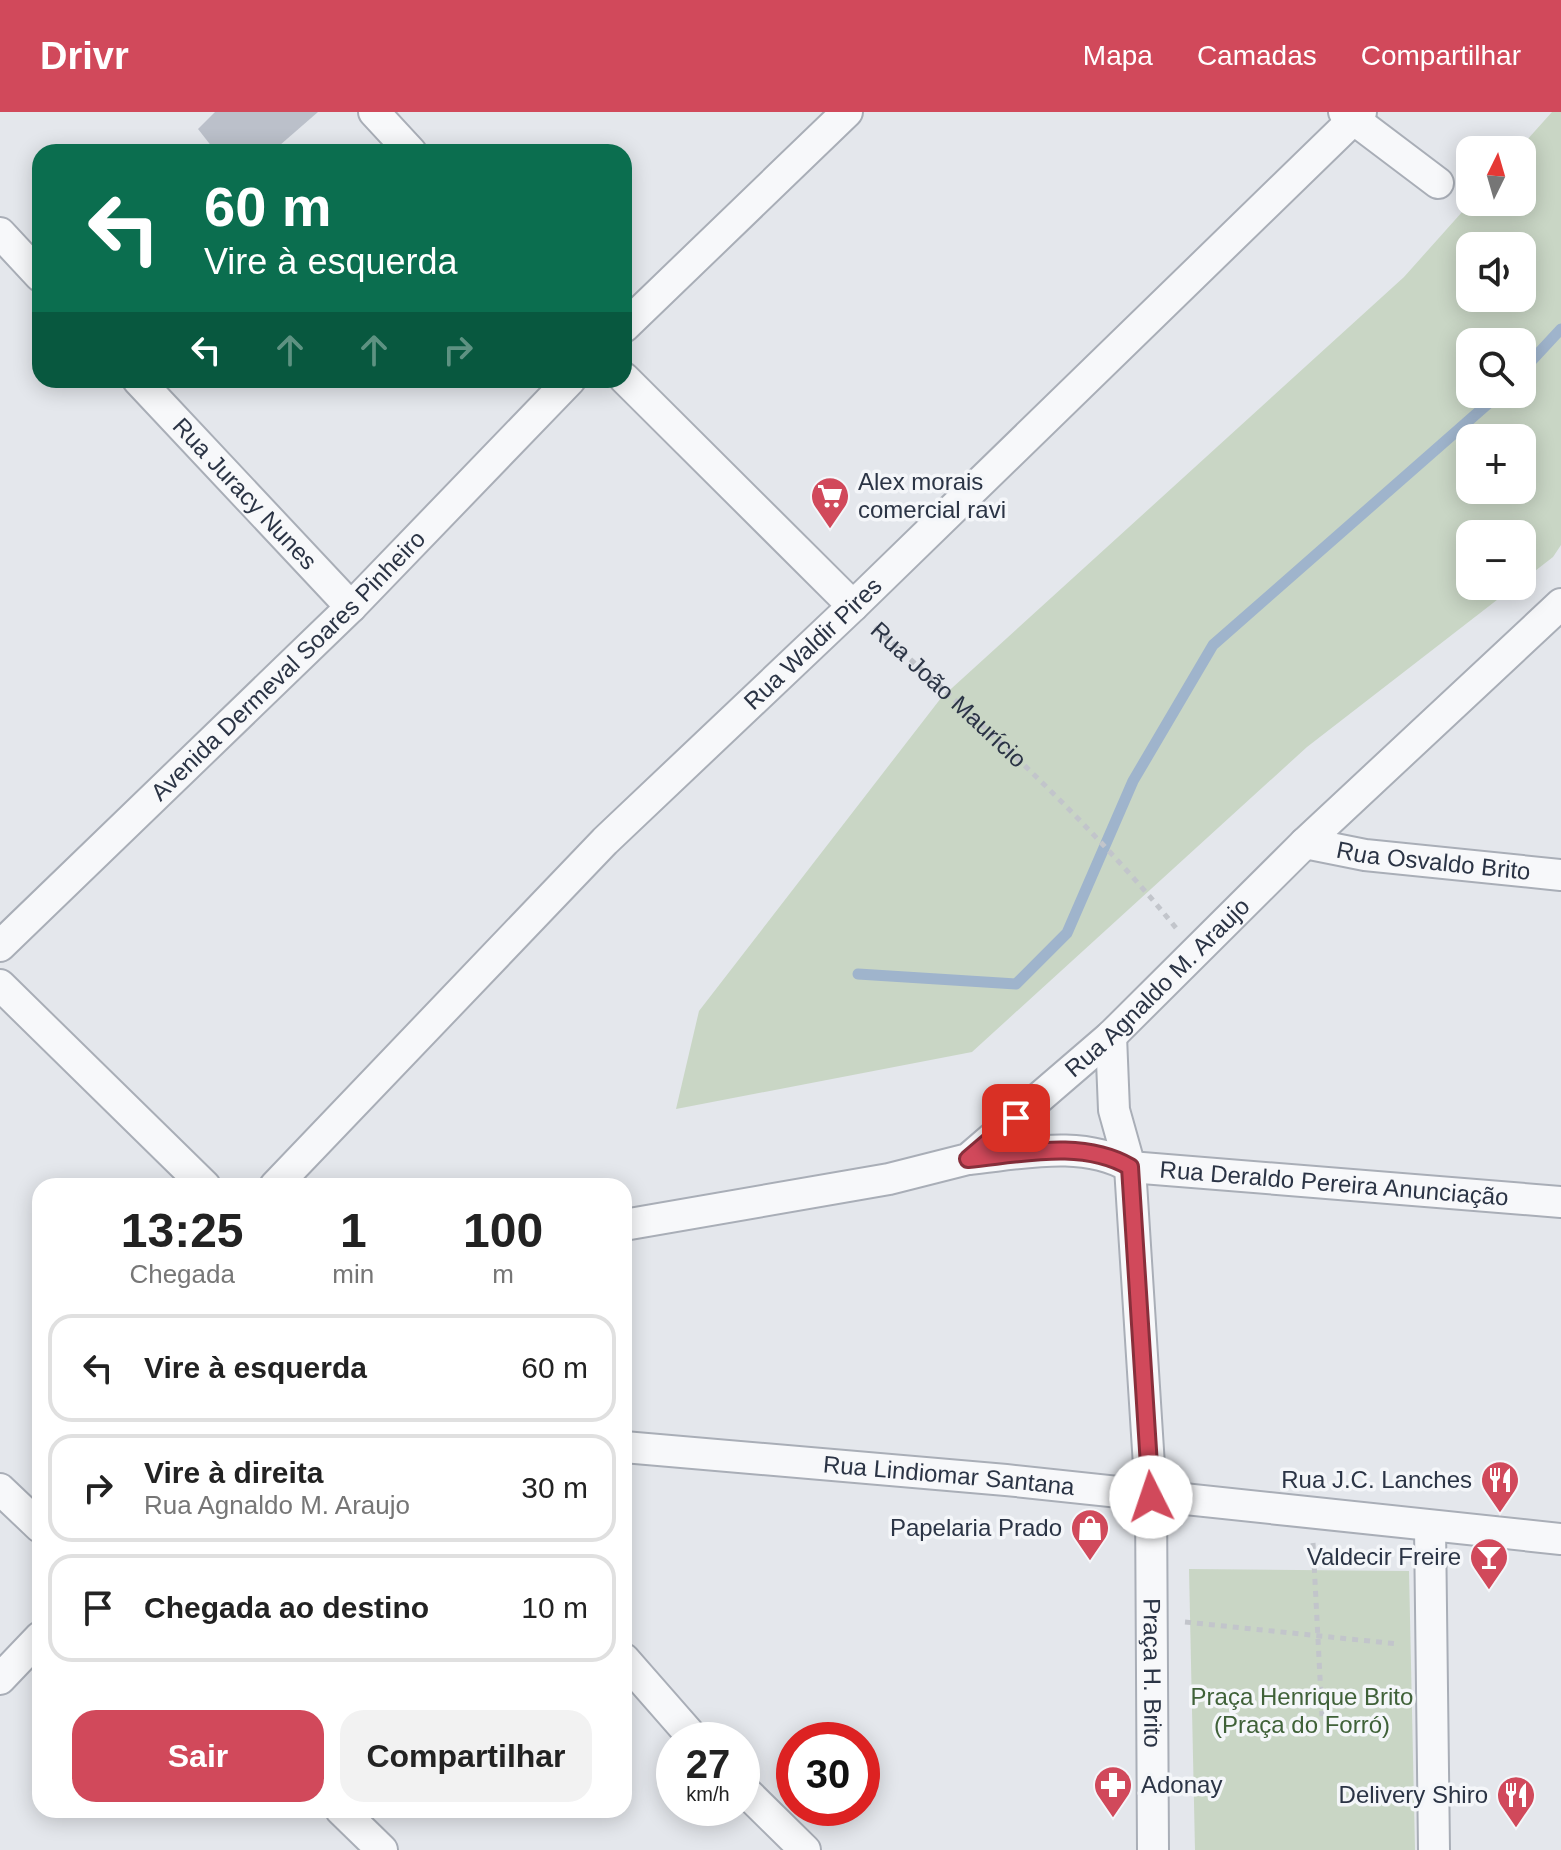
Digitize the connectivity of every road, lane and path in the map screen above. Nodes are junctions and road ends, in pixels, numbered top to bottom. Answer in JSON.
{"nodes":[{"id":1,"x":374,"y":112,"type":"edge"},
{"id":2,"x":847,"y":112,"type":"edge"},
{"id":3,"x":1353,"y":115,"type":"edge"},
{"id":4,"x":404,"y":144,"type":"edge"},
{"id":5,"x":1438,"y":183,"type":"dead end"},
{"id":6,"x":0,"y":233,"type":"edge"},
{"id":7,"x":32,"y":267,"type":"edge"},
{"id":8,"x":632,"y":319,"type":"edge"},
{"id":9,"x":632,"y":386,"type":"edge"},
{"id":10,"x":146,"y":388,"type":"edge"},
{"id":11,"x":562,"y":388,"type":"edge"},
{"id":12,"x":1561,"y":604,"type":"edge"},
{"id":13,"x":853,"y":606,"type":"junction"},
{"id":14,"x":351,"y":607,"type":"junction"},
{"id":15,"x":1305,"y":843,"type":"junction"},
{"id":16,"x":1561,"y":875,"type":"edge"},
{"id":17,"x":0,"y":946,"type":"edge"},
{"id":18,"x":1197,"y":953,"type":"junction"},
{"id":19,"x":0,"y":985,"type":"edge"},
{"id":20,"x":1111,"y":1036,"type":"junction"},
{"id":21,"x":968,"y":1159,"type":"junction"},
{"id":22,"x":1130,"y":1167,"type":"junction"},
{"id":23,"x":197,"y":1178,"type":"edge"},
{"id":24,"x":283,"y":1178,"type":"edge"},
{"id":25,"x":1561,"y":1202,"type":"edge"},
{"id":26,"x":632,"y":1224,"type":"edge"},
{"id":27,"x":632,"y":1448,"type":"edge"},
{"id":28,"x":0,"y":1489,"type":"edge"},
{"id":29,"x":1151,"y":1497,"type":"junction"},
{"id":30,"x":1312,"y":1514,"type":"junction"},
{"id":31,"x":32,"y":1519,"type":"edge"},
{"id":32,"x":1430,"y":1527,"type":"junction"},
{"id":33,"x":1561,"y":1539,"type":"edge"},
{"id":34,"x":1152,"y":1619,"type":"junction"},
{"id":35,"x":1316,"y":1634,"type":"junction"},
{"id":36,"x":32,"y":1645,"type":"edge"},
{"id":37,"x":1433,"y":1648,"type":"junction"},
{"id":38,"x":632,"y":1668,"type":"edge"},
{"id":39,"x":0,"y":1679,"type":"edge"},
{"id":40,"x":1322,"y":1716,"type":"dead end"},
{"id":41,"x":679,"y":1722,"type":"edge"},
{"id":42,"x":760,"y":1804,"type":"edge"},
{"id":43,"x":349,"y":1818,"type":"edge"},
{"id":44,"x":809,"y":1849,"type":"edge"},
{"id":45,"x":382,"y":1850,"type":"edge"},
{"id":46,"x":1153,"y":1850,"type":"edge"},
{"id":47,"x":1434,"y":1850,"type":"edge"}],
"edges":[{"from":1,"to":4,"type":"street"},
{"from":2,"to":8,"type":"street"},
{"from":3,"to":5,"type":"street"},
{"from":3,"to":13,"type":"street","name":"Rua Waldir Pires"},
{"from":6,"to":7,"type":"street"},
{"from":9,"to":13,"type":"street","name":"Rua João Maurício"},
{"from":10,"to":14,"type":"street","name":"Rua Juracy Nunes"},
{"from":11,"to":14,"type":"street","name":"Avenida Dermeval Soares Pinheiro"},
{"from":12,"to":15,"type":"street","name":"Rua Agnaldo M. Araujo"},
{"from":13,"to":18,"type":"path","name":"Rua João Maurício"},
{"from":13,"to":24,"type":"street","name":"Rua Waldir Pires"},
{"from":14,"to":17,"type":"street","name":"Avenida Dermeval Soares Pinheiro"},
{"from":15,"to":16,"type":"street","name":"Rua Osvaldo Brito"},
{"from":15,"to":18,"type":"street","name":"Rua Agnaldo M. Araujo"},
{"from":18,"to":20,"type":"street","name":"Rua Agnaldo M. Araujo"},
{"from":19,"to":23,"type":"street"},
{"from":20,"to":21,"type":"street","name":"Rua Agnaldo M. Araujo"},
{"from":20,"to":22,"type":"street","name":"Praça H. Brito"},
{"from":21,"to":22,"type":"street","name":"Rua Deraldo Pereira Anunciação"},
{"from":21,"to":26,"type":"street","name":"Rua Agnaldo M. Araujo"},
{"from":22,"to":25,"type":"street","name":"Rua Deraldo Pereira Anunciação"},
{"from":22,"to":29,"type":"street","name":"Praça H. Brito"},
{"from":27,"to":29,"type":"street","name":"Rua Lindiomar Santana"},
{"from":28,"to":31,"type":"street"},
{"from":29,"to":30,"type":"street","name":"Rua Lindiomar Santana"},
{"from":29,"to":34,"type":"street","name":"Praça H. Brito"},
{"from":30,"to":32,"type":"street","name":"Rua Lindiomar Santana"},
{"from":30,"to":35,"type":"path"},
{"from":32,"to":33,"type":"street","name":"Rua Lindiomar Santana"},
{"from":32,"to":37,"type":"street"},
{"from":34,"to":35,"type":"path"},
{"from":34,"to":46,"type":"street","name":"Praça H. Brito"},
{"from":35,"to":37,"type":"path"},
{"from":35,"to":40,"type":"path"},
{"from":36,"to":39,"type":"street"},
{"from":37,"to":47,"type":"street"},
{"from":38,"to":41,"type":"street"},
{"from":42,"to":44,"type":"street"},
{"from":43,"to":45,"type":"street"}]}
